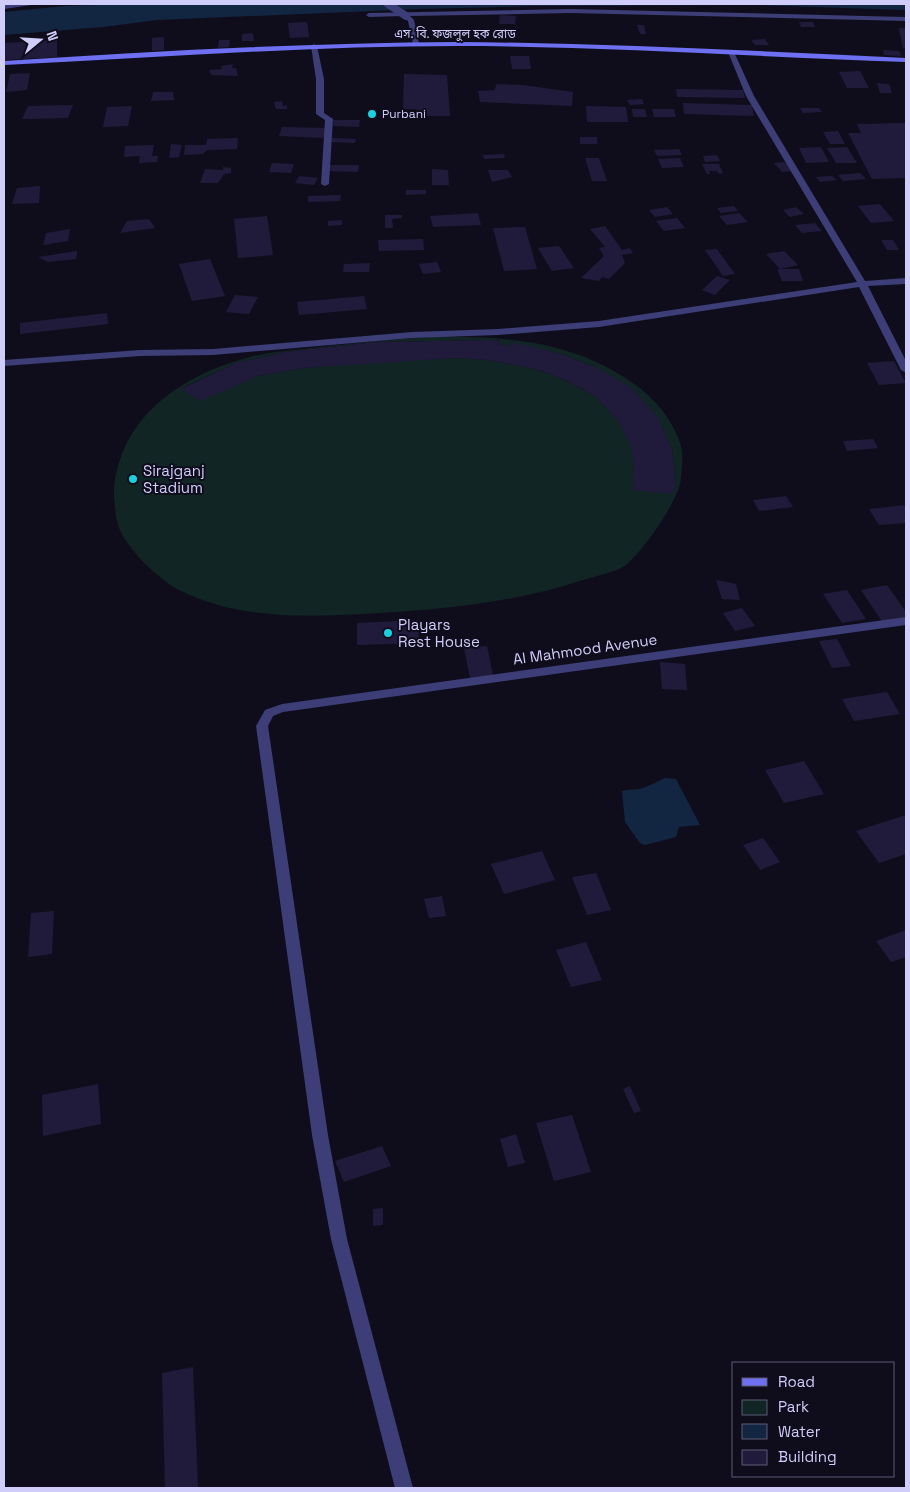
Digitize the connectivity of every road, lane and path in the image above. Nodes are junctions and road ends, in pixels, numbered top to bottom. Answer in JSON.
{"nodes":[{"id":1,"x":35,"y":4,"type":"edge"},
{"id":2,"x":388,"y":4,"type":"edge"},
{"id":3,"x":4,"y":7,"type":"edge"},
{"id":4,"x":369,"y":15,"type":"dead end"},
{"id":5,"x":906,"y":19,"type":"edge"},
{"id":6,"x":416,"y":44,"type":"junction"},
{"id":7,"x":314,"y":46,"type":"junction"},
{"id":8,"x":731,"y":52,"type":"junction"},
{"id":9,"x":906,"y":60,"type":"edge"},
{"id":10,"x":4,"y":63,"type":"edge"},
{"id":11,"x":325,"y":184,"type":"dead end"},
{"id":12,"x":906,"y":281,"type":"edge"},
{"id":13,"x":862,"y":284,"type":"junction"},
{"id":14,"x":4,"y":362,"type":"edge"},
{"id":15,"x":906,"y":370,"type":"edge"},
{"id":16,"x":906,"y":621,"type":"edge"},
{"id":17,"x":404,"y":1488,"type":"edge"}],
"edges":[{"from":1,"to":3,"type":"street"},
{"from":2,"to":6,"type":"street","bridge":true},
{"from":4,"to":5,"type":"street"},
{"from":6,"to":7,"type":"main road","name":"এস. বি. ফজলুল হক রোড"},
{"from":6,"to":8,"type":"main road","name":"এস. বি. ফজলুল হক রোড"},
{"from":7,"to":10,"type":"main road","name":"এস. বি. ফজলুল হক রোড"},
{"from":7,"to":11,"type":"street"},
{"from":8,"to":9,"type":"main road","name":"এস. বি. ফজলুল হক রোড"},
{"from":8,"to":13,"type":"street"},
{"from":12,"to":13,"type":"street"},
{"from":13,"to":14,"type":"street"},
{"from":13,"to":15,"type":"street"},
{"from":16,"to":17,"type":"street","name":"Al Mahmood Avenue"}]}
